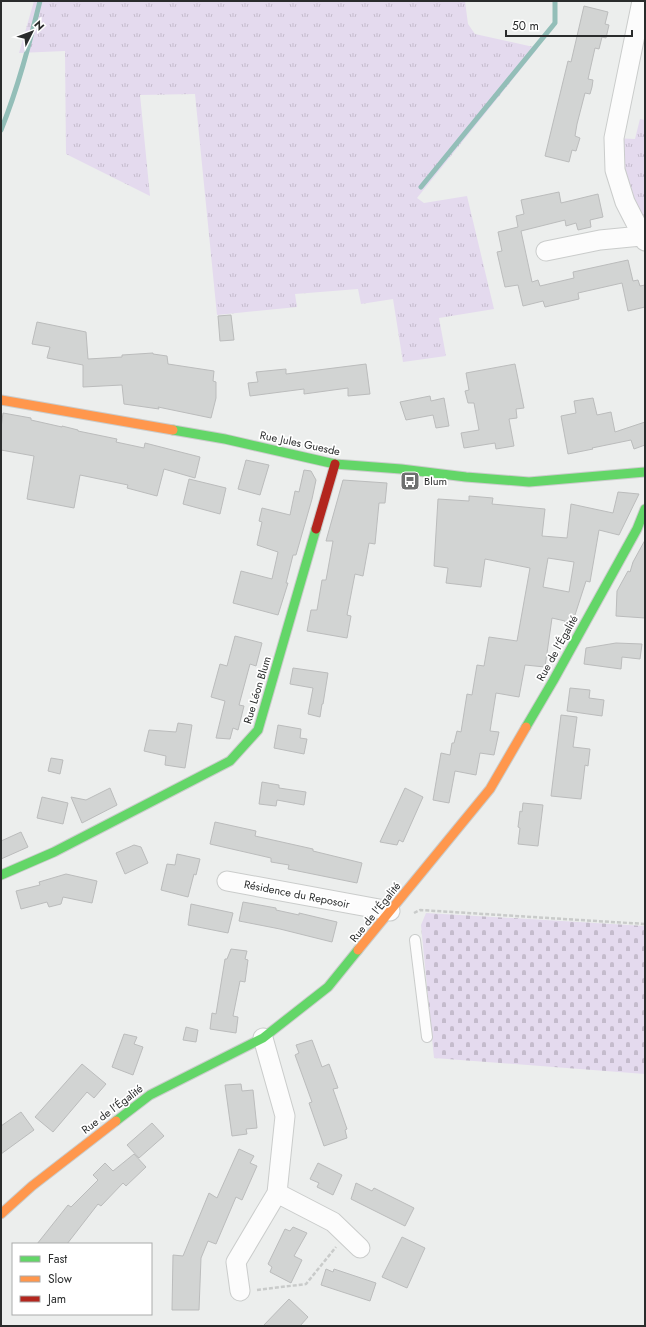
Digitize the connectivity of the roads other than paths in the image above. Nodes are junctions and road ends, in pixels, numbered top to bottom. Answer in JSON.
{"nodes":[{"id":1,"x":642,"y":1,"type":"edge"},
{"id":2,"x":643,"y":238,"type":"edge"},
{"id":3,"x":546,"y":251,"type":"dead end"},
{"id":4,"x":1,"y":400,"type":"edge"},
{"id":5,"x":335,"y":464,"type":"junction"},
{"id":6,"x":645,"y":472,"type":"edge"},
{"id":7,"x":645,"y":509,"type":"edge"},
{"id":8,"x":1,"y":875,"type":"edge"},
{"id":9,"x":227,"y":881,"type":"dead end"},
{"id":10,"x":390,"y":911,"type":"junction"},
{"id":11,"x":415,"y":940,"type":"dead end"},
{"id":12,"x":427,"y":1037,"type":"dead end"},
{"id":13,"x":263,"y":1038,"type":"junction"},
{"id":14,"x":277,"y":1193,"type":"junction"},
{"id":15,"x":1,"y":1214,"type":"edge"},
{"id":16,"x":360,"y":1248,"type":"dead end"},
{"id":17,"x":240,"y":1292,"type":"road end"}],
"edges":[{"from":1,"to":2,"type":"street"},
{"from":2,"to":3,"type":"street"},
{"from":4,"to":5,"type":"street","name":"Rue Jules Guesde"},
{"from":5,"to":6,"type":"street","name":"Rue Jules Guesde"},
{"from":5,"to":8,"type":"street","name":"Rue Léon Blum"},
{"from":7,"to":10,"type":"street","name":"Rue de l'Égalité"},
{"from":9,"to":10,"type":"street","name":"Résidence du Reposoir"},
{"from":10,"to":13,"type":"street","name":"Rue de l'Égalité"},
{"from":11,"to":12,"type":"lane"},
{"from":13,"to":14,"type":"street"},
{"from":13,"to":15,"type":"street","name":"Rue de l'Égalité"},
{"from":14,"to":16,"type":"street"},
{"from":14,"to":17,"type":"street"}]}
